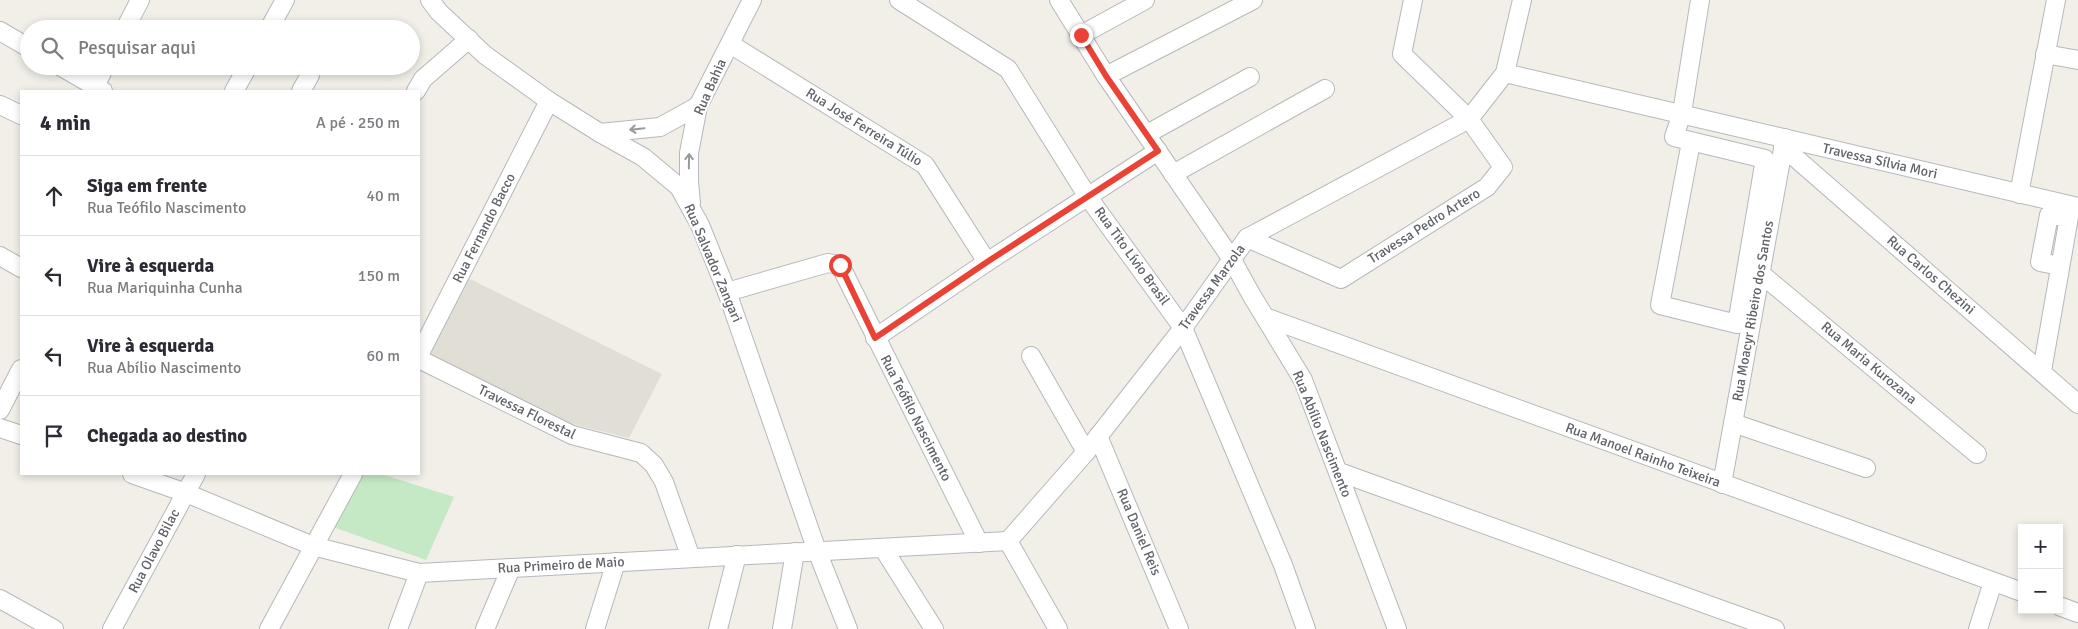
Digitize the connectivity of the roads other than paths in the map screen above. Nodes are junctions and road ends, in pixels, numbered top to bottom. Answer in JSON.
{"nodes":[{"id":1,"x":140,"y":0,"type":"edge"},
{"id":2,"x":285,"y":0,"type":"edge"},
{"id":3,"x":430,"y":0,"type":"edge"},
{"id":4,"x":752,"y":0,"type":"edge"},
{"id":5,"x":899,"y":0,"type":"edge"},
{"id":6,"x":1059,"y":0,"type":"edge"},
{"id":7,"x":1145,"y":0,"type":"edge"},
{"id":8,"x":1253,"y":0,"type":"edge"},
{"id":9,"x":1413,"y":0,"type":"edge"},
{"id":10,"x":1522,"y":0,"type":"edge"},
{"id":11,"x":1700,"y":0,"type":"edge"},
{"id":12,"x":2056,"y":0,"type":"edge"},
{"id":13,"x":130,"y":20,"type":"edge"},
{"id":14,"x":274,"y":20,"type":"edge"},
{"id":15,"x":0,"y":31,"type":"edge"},
{"id":16,"x":1081,"y":35,"type":"junction"},
{"id":17,"x":470,"y":40,"type":"junction"},
{"id":18,"x":20,"y":43,"type":"edge"},
{"id":19,"x":730,"y":44,"type":"junction"},
{"id":20,"x":2045,"y":54,"type":"junction"},
{"id":21,"x":2078,"y":60,"type":"edge"},
{"id":22,"x":1505,"y":73,"type":"junction"},
{"id":23,"x":75,"y":75,"type":"edge"},
{"id":24,"x":103,"y":75,"type":"edge"},
{"id":25,"x":243,"y":75,"type":"edge"},
{"id":26,"x":310,"y":75,"type":"edge"},
{"id":27,"x":1106,"y":76,"type":"junction"},
{"id":28,"x":1250,"y":77,"type":"dead end"},
{"id":29,"x":99,"y":89,"type":"edge"},
{"id":30,"x":1325,"y":89,"type":"dead end"},
{"id":31,"x":235,"y":90,"type":"edge"},
{"id":32,"x":302,"y":90,"type":"edge"},
{"id":33,"x":417,"y":90,"type":"edge"},
{"id":34,"x":549,"y":101,"type":"junction"},
{"id":35,"x":0,"y":105,"type":"edge"},
{"id":36,"x":698,"y":106,"type":"junction"},
{"id":37,"x":1682,"y":113,"type":"junction"},
{"id":38,"x":20,"y":115,"type":"edge"},
{"id":39,"x":1470,"y":119,"type":"junction"},
{"id":40,"x":600,"y":134,"type":"junction"},
{"id":41,"x":1147,"y":134,"type":"junction"},
{"id":42,"x":1691,"y":142,"type":"junction"},
{"id":43,"x":1784,"y":143,"type":"junction"},
{"id":44,"x":1158,"y":151,"type":"junction"},
{"id":45,"x":1173,"y":174,"type":"junction"},
{"id":46,"x":2019,"y":194,"type":"junction"},
{"id":47,"x":1088,"y":197,"type":"junction"},
{"id":48,"x":2078,"y":206,"type":"edge"},
{"id":49,"x":692,"y":209,"type":"junction"},
{"id":50,"x":1247,"y":238,"type":"junction"},
{"id":51,"x":0,"y":256,"type":"edge"},
{"id":52,"x":1231,"y":258,"type":"junction"},
{"id":53,"x":987,"y":262,"type":"junction"},
{"id":54,"x":2060,"y":266,"type":"dead end"},
{"id":55,"x":20,"y":267,"type":"edge"},
{"id":56,"x":1760,"y":272,"type":"junction"},
{"id":57,"x":727,"y":292,"type":"junction"},
{"id":58,"x":1265,"y":317,"type":"junction"},
{"id":59,"x":1183,"y":328,"type":"junction"},
{"id":60,"x":875,"y":338,"type":"junction"},
{"id":61,"x":420,"y":355,"type":"edge"},
{"id":62,"x":1031,"y":356,"type":"dead end"},
{"id":63,"x":420,"y":358,"type":"edge"},
{"id":64,"x":20,"y":371,"type":"edge"},
{"id":65,"x":2042,"y":371,"type":"junction"},
{"id":66,"x":2078,"y":404,"type":"edge"},
{"id":67,"x":0,"y":410,"type":"edge"},
{"id":68,"x":1733,"y":423,"type":"junction"},
{"id":69,"x":0,"y":428,"type":"edge"},
{"id":70,"x":20,"y":435,"type":"edge"},
{"id":71,"x":1098,"y":436,"type":"junction"},
{"id":72,"x":1086,"y":452,"type":"junction"},
{"id":73,"x":1977,"y":454,"type":"dead end"},
{"id":74,"x":1866,"y":468,"type":"dead end"},
{"id":75,"x":1338,"y":472,"type":"junction"},
{"id":76,"x":135,"y":475,"type":"edge"},
{"id":77,"x":195,"y":475,"type":"edge"},
{"id":78,"x":352,"y":475,"type":"edge"},
{"id":79,"x":1722,"y":484,"type":"junction"},
{"id":80,"x":186,"y":493,"type":"junction"},
{"id":81,"x":1008,"y":541,"type":"junction"},
{"id":82,"x":979,"y":542,"type":"junction"},
{"id":83,"x":313,"y":546,"type":"junction"},
{"id":84,"x":883,"y":548,"type":"junction"},
{"id":85,"x":817,"y":551,"type":"junction"},
{"id":86,"x":795,"y":552,"type":"junction"},
{"id":87,"x":737,"y":555,"type":"junction"},
{"id":88,"x":691,"y":558,"type":"junction"},
{"id":89,"x":616,"y":562,"type":"junction"},
{"id":90,"x":511,"y":568,"type":"junction"},
{"id":91,"x":419,"y":573,"type":"junction"},
{"id":92,"x":1993,"y":582,"type":"junction"},
{"id":93,"x":2018,"y":591,"type":"edge"},
{"id":94,"x":0,"y":599,"type":"edge"},
{"id":95,"x":2063,"y":607,"type":"edge"},
{"id":96,"x":2078,"y":613,"type":"edge"},
{"id":97,"x":54,"y":629,"type":"edge"},
{"id":98,"x":112,"y":629,"type":"edge"},
{"id":99,"x":269,"y":629,"type":"edge"},
{"id":100,"x":398,"y":629,"type":"edge"},
{"id":101,"x":484,"y":629,"type":"edge"},
{"id":102,"x":595,"y":629,"type":"edge"},
{"id":103,"x":718,"y":629,"type":"edge"},
{"id":104,"x":782,"y":629,"type":"edge"},
{"id":105,"x":848,"y":629,"type":"edge"},
{"id":106,"x":934,"y":629,"type":"edge"},
{"id":107,"x":1058,"y":629,"type":"edge"},
{"id":108,"x":1179,"y":629,"type":"edge"},
{"id":109,"x":1306,"y":629,"type":"edge"},
{"id":110,"x":1397,"y":629,"type":"edge"},
{"id":111,"x":1775,"y":629,"type":"edge"},
{"id":112,"x":1978,"y":629,"type":"edge"}],
"edges":[{"from":1,"to":13,"type":"street"},
{"from":2,"to":14,"type":"street"},
{"from":3,"to":17,"type":"street","name":"Rua Salvador Zangari"},
{"from":4,"to":19,"type":"street","name":"Rua Bahia"},
{"from":5,"to":47,"type":"street","name":"Rua Tito Lívio Brasil"},
{"from":6,"to":16,"type":"street","name":"Rua Abílio Nascimento"},
{"from":7,"to":16,"type":"street"},
{"from":8,"to":27,"type":"street"},
{"from":9,"to":39,"type":"street"},
{"from":10,"to":22,"type":"street","name":"Travessa Marzola"},
{"from":11,"to":37,"type":"street"},
{"from":12,"to":20,"type":"street"},
{"from":15,"to":18,"type":"street"},
{"from":16,"to":27,"type":"street","name":"Rua Abílio Nascimento"},
{"from":17,"to":33,"type":"street"},
{"from":17,"to":34,"type":"street","name":"Rua Salvador Zangari"},
{"from":19,"to":36,"type":"street","name":"Rua Bahia"},
{"from":19,"to":53,"type":"street","name":"Rua José Ferreira Túlio"},
{"from":20,"to":21,"type":"street"},
{"from":20,"to":46,"type":"street"},
{"from":22,"to":37,"type":"street","name":"Travessa Sílvia Mori"},
{"from":22,"to":39,"type":"street","name":"Travessa Marzola"},
{"from":23,"to":29,"type":"street"},
{"from":24,"to":29,"type":"street"},
{"from":25,"to":31,"type":"street"},
{"from":26,"to":32,"type":"street"},
{"from":27,"to":41,"type":"street","name":"Rua Abílio Nascimento"},
{"from":28,"to":41,"type":"street"},
{"from":30,"to":45,"type":"street"},
{"from":34,"to":40,"type":"street","name":"Rua Salvador Zangari"},
{"from":34,"to":61,"type":"street","name":"Rua Fernando Bacco"},
{"from":35,"to":38,"type":"street"},
{"from":36,"to":40,"type":"street","one_way":true},
{"from":49,"to":36,"type":"street","name":"Rua Bahia","one_way":true},
{"from":37,"to":42,"type":"street"},
{"from":37,"to":43,"type":"street","name":"Travessa Sílvia Mori"},
{"from":39,"to":50,"type":"street","name":"Travessa Marzola"},
{"from":39,"to":50,"type":"street","name":"Travessa Pedro Artero"},
{"from":40,"to":49,"type":"street","name":"Rua Salvador Zangari"},
{"from":41,"to":44,"type":"street","name":"Rua Abílio Nascimento"},
{"from":42,"to":42,"type":"street"},
{"from":43,"to":46,"type":"street","name":"Travessa Sílvia Mori"},
{"from":43,"to":56,"type":"street","name":"Rua Moacyr Ribeiro dos Santos"},
{"from":43,"to":65,"type":"street","name":"Rua Carlos Chezini"},
{"from":44,"to":45,"type":"street","name":"Rua Abílio Nascimento"},
{"from":44,"to":47,"type":"street"},
{"from":45,"to":52,"type":"street","name":"Rua Abílio Nascimento"},
{"from":46,"to":48,"type":"street","name":"Travessa Sílvia Mori"},
{"from":47,"to":53,"type":"street"},
{"from":47,"to":59,"type":"street","name":"Rua Tito Lívio Brasil"},
{"from":49,"to":57,"type":"street","name":"Rua Salvador Zangari"},
{"from":50,"to":52,"type":"street","name":"Travessa Marzola"},
{"from":51,"to":55,"type":"street"},
{"from":52,"to":58,"type":"street","name":"Rua Abílio Nascimento"},
{"from":52,"to":59,"type":"street","name":"Travessa Marzola"},
{"from":53,"to":60,"type":"street"},
{"from":54,"to":65,"type":"street"},
{"from":56,"to":68,"type":"street","name":"Rua Moacyr Ribeiro dos Santos"},
{"from":56,"to":73,"type":"street","name":"Rua Maria Kurozana"},
{"from":57,"to":60,"type":"street","name":"Rua Teófilo Nascimento"},
{"from":57,"to":85,"type":"street","name":"Rua Salvador Zangari"},
{"from":58,"to":75,"type":"street","name":"Rua Abílio Nascimento"},
{"from":58,"to":79,"type":"street","name":"Rua Manoel Rainho Teixeira"},
{"from":59,"to":71,"type":"street","name":"Travessa Marzola"},
{"from":59,"to":109,"type":"street","name":"Rua Tito Lívio Brasil"},
{"from":60,"to":82,"type":"street","name":"Rua Teófilo Nascimento"},
{"from":62,"to":72,"type":"street"},
{"from":63,"to":88,"type":"street","name":"Travessa Florestal"},
{"from":64,"to":67,"type":"street"},
{"from":65,"to":66,"type":"street","name":"Rua Carlos Chezini"},
{"from":68,"to":74,"type":"street"},
{"from":68,"to":79,"type":"street","name":"Rua Moacyr Ribeiro dos Santos"},
{"from":69,"to":70,"type":"street"},
{"from":71,"to":72,"type":"street","name":"Travessa Marzola"},
{"from":71,"to":108,"type":"street","name":"Rua Daniel Reis"},
{"from":72,"to":81,"type":"street","name":"Travessa Marzola"},
{"from":75,"to":110,"type":"street","name":"Rua Abílio Nascimento"},
{"from":75,"to":111,"type":"street"},
{"from":76,"to":80,"type":"street","name":"Rua Primeiro de Maio"},
{"from":77,"to":80,"type":"street","name":"Rua Olavo Bilac"},
{"from":78,"to":83,"type":"street"},
{"from":79,"to":92,"type":"street","name":"Rua Manoel Rainho Teixeira"},
{"from":80,"to":83,"type":"street","name":"Rua Primeiro de Maio"},
{"from":80,"to":98,"type":"street","name":"Rua Olavo Bilac"},
{"from":81,"to":82,"type":"street","name":"Rua Primeiro de Maio"},
{"from":81,"to":107,"type":"street"},
{"from":82,"to":84,"type":"street","name":"Rua Primeiro de Maio"},
{"from":83,"to":91,"type":"street","name":"Rua Primeiro de Maio"},
{"from":83,"to":99,"type":"street"},
{"from":84,"to":85,"type":"street","name":"Rua Primeiro de Maio"},
{"from":84,"to":106,"type":"street"},
{"from":85,"to":86,"type":"street","name":"Rua Primeiro de Maio"},
{"from":85,"to":105,"type":"street","name":"Rua Salvador Zangari"},
{"from":86,"to":87,"type":"street","name":"Rua Primeiro de Maio"},
{"from":86,"to":104,"type":"street"},
{"from":87,"to":88,"type":"street","name":"Rua Primeiro de Maio"},
{"from":87,"to":103,"type":"street"},
{"from":88,"to":89,"type":"street","name":"Rua Primeiro de Maio"},
{"from":89,"to":90,"type":"street","name":"Rua Primeiro de Maio"},
{"from":89,"to":102,"type":"street"},
{"from":90,"to":91,"type":"street","name":"Rua Primeiro de Maio"},
{"from":90,"to":101,"type":"street"},
{"from":91,"to":100,"type":"street"},
{"from":92,"to":93,"type":"street","name":"Rua Manoel Rainho Teixeira"},
{"from":92,"to":112,"type":"street"},
{"from":94,"to":97,"type":"street"},
{"from":95,"to":96,"type":"street"}]}
